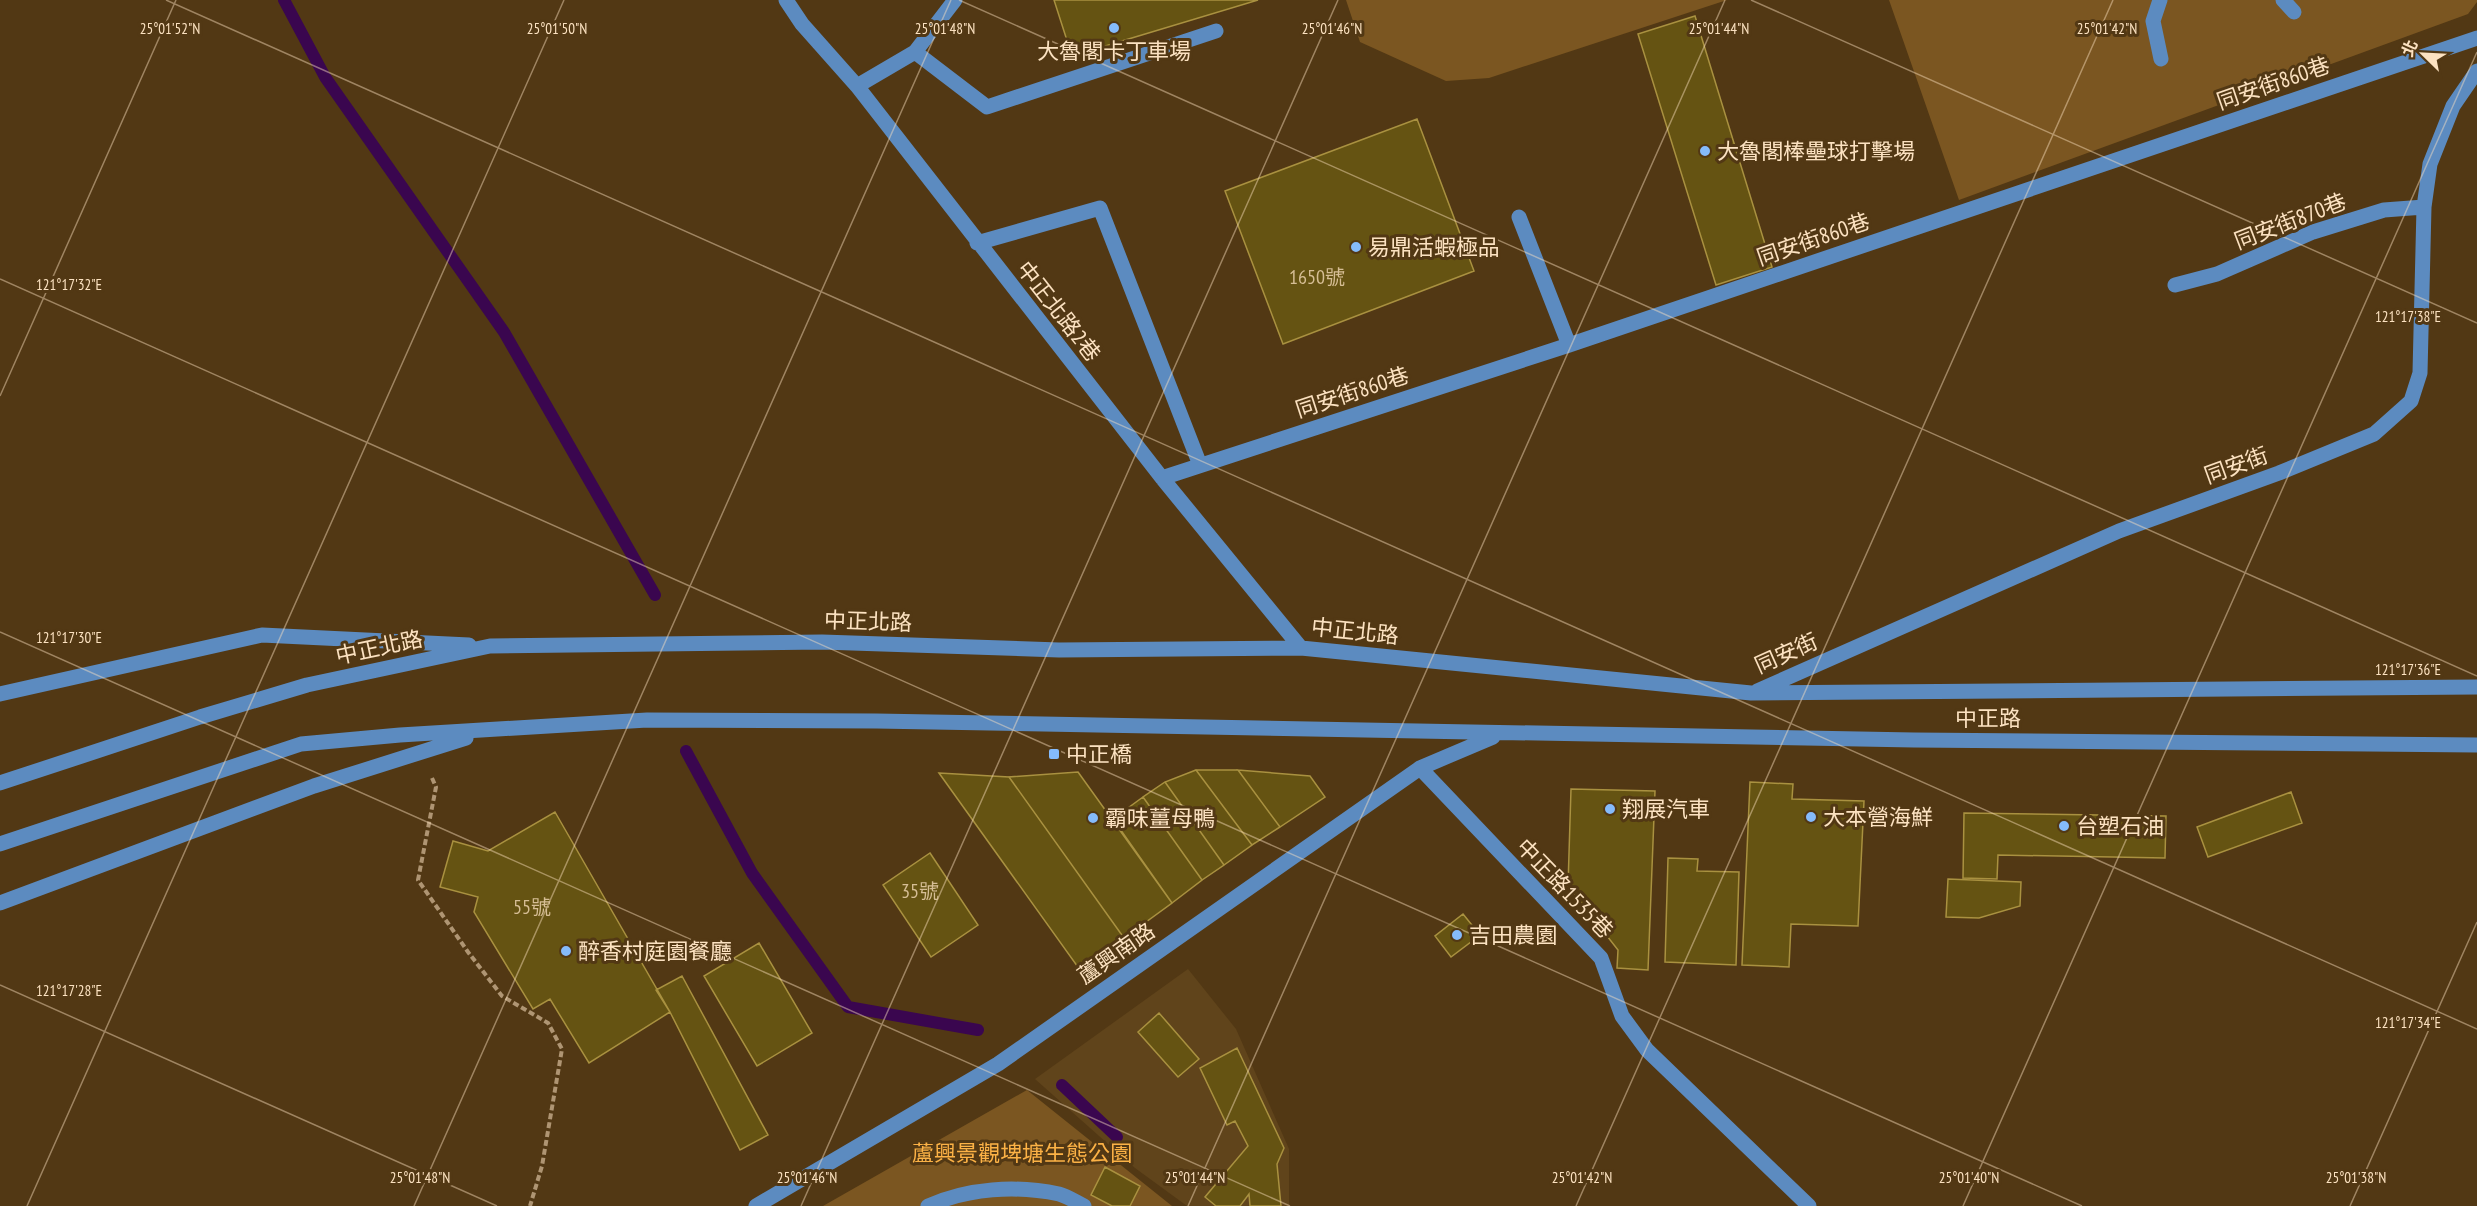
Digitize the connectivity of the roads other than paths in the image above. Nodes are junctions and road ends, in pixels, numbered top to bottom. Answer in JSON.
{"nodes":[{"id":1,"x":786,"y":0,"type":"edge"},
{"id":2,"x":955,"y":0,"type":"edge"},
{"id":3,"x":2160,"y":0,"type":"edge"},
{"id":4,"x":2283,"y":0,"type":"edge"},
{"id":5,"x":2294,"y":12,"type":"dead end"},
{"id":6,"x":1216,"y":31,"type":"dead end"},
{"id":7,"x":2477,"y":38,"type":"edge"},
{"id":8,"x":915,"y":52,"type":"junction"},
{"id":9,"x":2162,"y":59,"type":"dead end"},
{"id":10,"x":2477,"y":71,"type":"edge"},
{"id":11,"x":857,"y":86,"type":"junction"},
{"id":12,"x":2424,"y":207,"type":"junction"},
{"id":13,"x":1519,"y":217,"type":"dead end"},
{"id":14,"x":977,"y":243,"type":"junction"},
{"id":15,"x":2175,"y":285,"type":"dead end"},
{"id":16,"x":1569,"y":345,"type":"junction"},
{"id":17,"x":1200,"y":465,"type":"junction"},
{"id":18,"x":1162,"y":478,"type":"junction"},
{"id":19,"x":490,"y":646,"type":"junction"},
{"id":20,"x":1301,"y":648,"type":"junction"},
{"id":21,"x":2477,"y":687,"type":"edge"},
{"id":22,"x":1751,"y":693,"type":"junction"},
{"id":23,"x":0,"y":694,"type":"edge"},
{"id":24,"x":488,"y":731,"type":"junction"},
{"id":25,"x":1498,"y":734,"type":"junction"},
{"id":26,"x":2477,"y":744,"type":"edge"},
{"id":27,"x":1420,"y":768,"type":"junction"},
{"id":28,"x":0,"y":783,"type":"edge"},
{"id":29,"x":0,"y":844,"type":"edge"},
{"id":30,"x":0,"y":903,"type":"edge"},
{"id":31,"x":756,"y":1206,"type":"edge"},
{"id":32,"x":928,"y":1206,"type":"edge"},
{"id":33,"x":1084,"y":1206,"type":"edge"},
{"id":34,"x":1809,"y":1206,"type":"edge"}],
"edges":[{"from":1,"to":11,"type":"street","name":"中正北路2巷"},
{"from":2,"to":8,"type":"street"},
{"from":3,"to":9,"type":"street"},
{"from":4,"to":5,"type":"street"},
{"from":6,"to":8,"type":"street"},
{"from":7,"to":16,"type":"street","name":"同安街860巷"},
{"from":8,"to":11,"type":"street"},
{"from":10,"to":12,"type":"street","name":"同安街"},
{"from":11,"to":14,"type":"street","name":"中正北路2巷"},
{"from":12,"to":15,"type":"street","name":"同安街870巷"},
{"from":12,"to":22,"type":"street","name":"同安街"},
{"from":13,"to":16,"type":"street"},
{"from":14,"to":17,"type":"street"},
{"from":14,"to":18,"type":"street","name":"中正北路2巷"},
{"from":16,"to":17,"type":"street","name":"同安街860巷"},
{"from":17,"to":18,"type":"street","name":"同安街860巷"},
{"from":18,"to":20,"type":"street","name":"中正北路2巷"},
{"from":19,"to":20,"type":"street","name":"中正北路"},
{"from":19,"to":23,"type":"street"},
{"from":19,"to":28,"type":"street","name":"中正北路"},
{"from":20,"to":22,"type":"street","name":"中正北路"},
{"from":21,"to":22,"type":"street","name":"中正路"},
{"from":24,"to":25,"type":"street"},
{"from":24,"to":29,"type":"street"},
{"from":24,"to":30,"type":"street"},
{"from":25,"to":26,"type":"street","name":"中正路"},
{"from":25,"to":27,"type":"street","name":"蘆興南路"},
{"from":27,"to":31,"type":"street","name":"蘆興南路"},
{"from":27,"to":34,"type":"street","name":"中正路1535巷"},
{"from":32,"to":33,"type":"street"}]}
